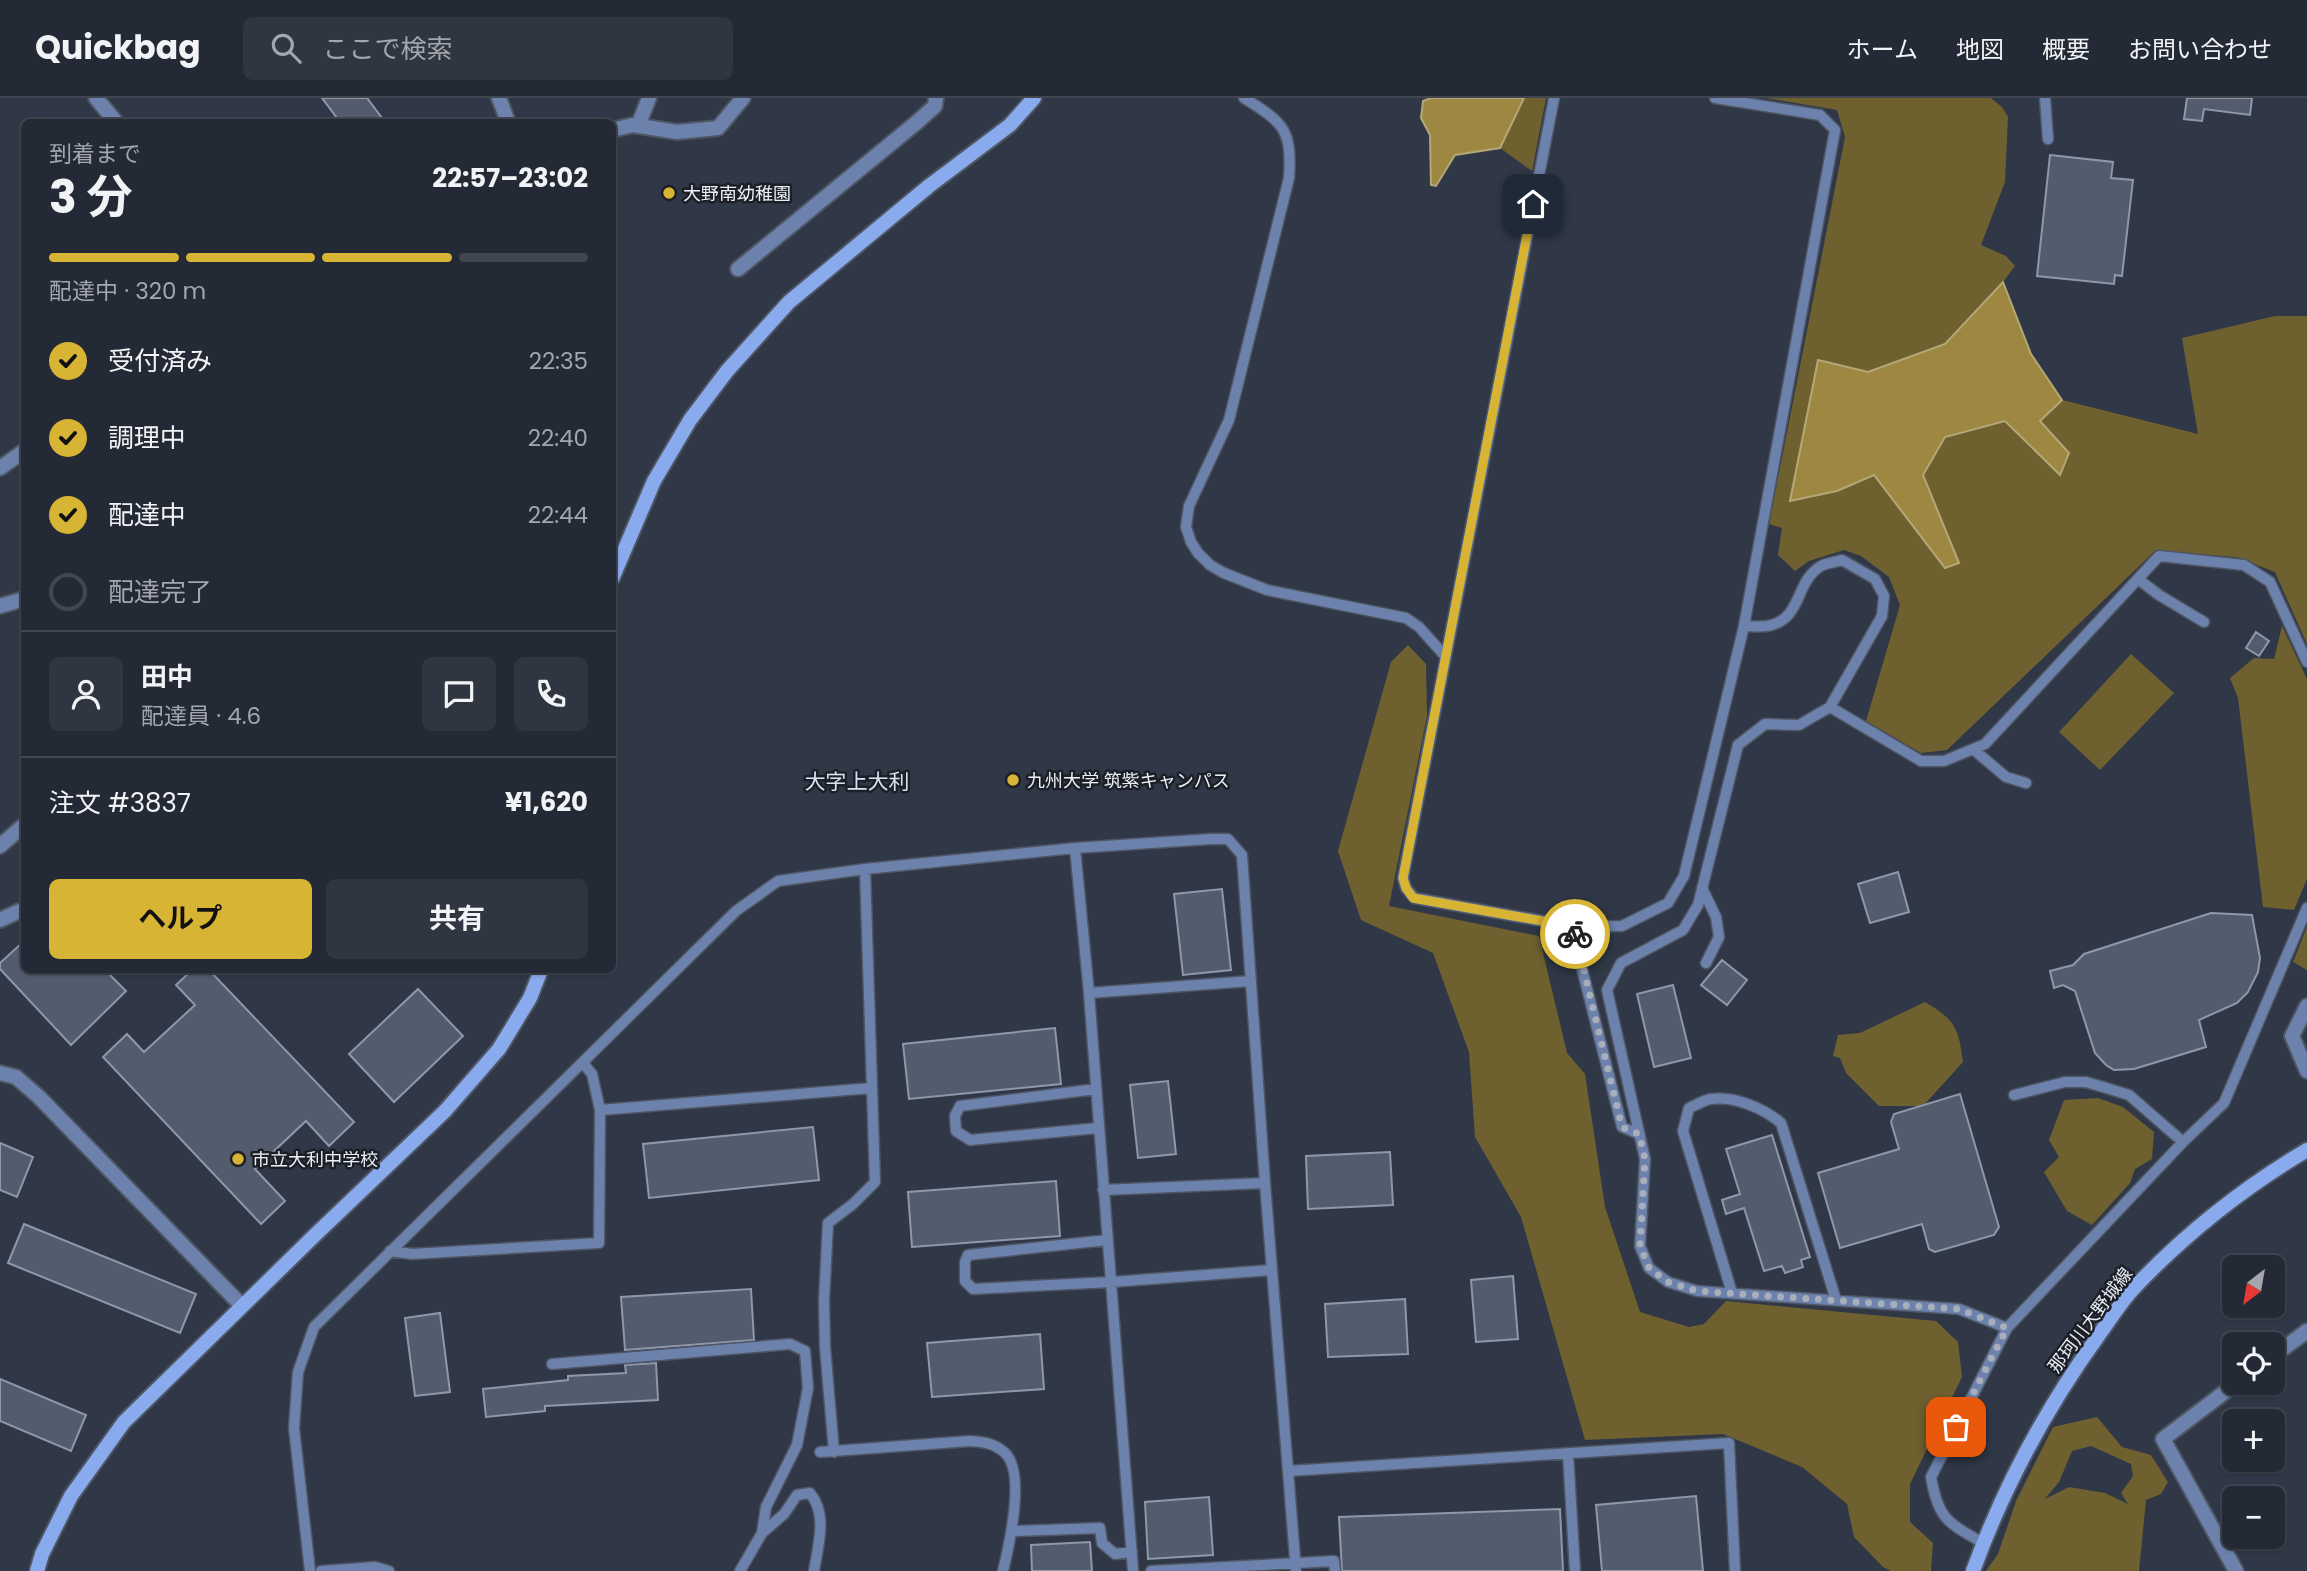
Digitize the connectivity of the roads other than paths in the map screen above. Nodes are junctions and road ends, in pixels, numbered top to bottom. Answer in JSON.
{"nodes":[{"id":1,"x":96,"y":98,"type":"edge"},
{"id":2,"x":499,"y":98,"type":"edge"},
{"id":3,"x":649,"y":98,"type":"edge"},
{"id":4,"x":743,"y":98,"type":"edge"},
{"id":5,"x":936,"y":98,"type":"edge"},
{"id":6,"x":1034,"y":98,"type":"edge"},
{"id":7,"x":1244,"y":98,"type":"edge"},
{"id":8,"x":1554,"y":98,"type":"edge"},
{"id":9,"x":1715,"y":98,"type":"edge"},
{"id":10,"x":2045,"y":98,"type":"edge"},
{"id":11,"x":114,"y":119,"type":"edge"},
{"id":12,"x":507,"y":119,"type":"edge"},
{"id":13,"x":638,"y":126,"type":"junction"},
{"id":14,"x":616,"y":129,"type":"edge"},
{"id":15,"x":2048,"y":139,"type":"dead end"},
{"id":16,"x":738,"y":269,"type":"dead end"},
{"id":17,"x":21,"y":453,"type":"edge"},
{"id":18,"x":0,"y":468,"type":"edge"},
{"id":19,"x":616,"y":570,"type":"edge"},
{"id":20,"x":2138,"y":579,"type":"junction"},
{"id":21,"x":21,"y":600,"type":"edge"},
{"id":22,"x":0,"y":606,"type":"edge"},
{"id":23,"x":2204,"y":622,"type":"dead end"},
{"id":24,"x":1744,"y":626,"type":"junction"},
{"id":25,"x":1445,"y":656,"type":"junction"},
{"id":26,"x":2307,"y":662,"type":"edge"},
{"id":27,"x":1830,"y":707,"type":"junction"},
{"id":28,"x":1972,"y":749,"type":"junction"},
{"id":29,"x":2026,"y":783,"type":"dead end"},
{"id":30,"x":21,"y":828,"type":"edge"},
{"id":31,"x":0,"y":846,"type":"edge"},
{"id":32,"x":1075,"y":848,"type":"junction"},
{"id":33,"x":865,"y":869,"type":"junction"},
{"id":34,"x":1702,"y":888,"type":"junction"},
{"id":35,"x":2307,"y":908,"type":"edge"},
{"id":36,"x":21,"y":910,"type":"edge"},
{"id":37,"x":0,"y":920,"type":"edge"},
{"id":38,"x":1576,"y":927,"type":"junction"},
{"id":39,"x":1706,"y":963,"type":"dead end"},
{"id":40,"x":540,"y":973,"type":"edge"},
{"id":41,"x":1251,"y":981,"type":"junction"},
{"id":42,"x":1089,"y":993,"type":"junction"},
{"id":43,"x":2307,"y":1006,"type":"edge"},
{"id":44,"x":583,"y":1063,"type":"junction"},
{"id":45,"x":2307,"y":1071,"type":"edge"},
{"id":46,"x":0,"y":1073,"type":"edge"},
{"id":47,"x":872,"y":1088,"type":"junction"},
{"id":48,"x":1097,"y":1089,"type":"junction"},
{"id":49,"x":2014,"y":1095,"type":"dead end"},
{"id":50,"x":600,"y":1110,"type":"junction"},
{"id":51,"x":1098,"y":1128,"type":"junction"},
{"id":52,"x":1639,"y":1134,"type":"junction"},
{"id":53,"x":2183,"y":1142,"type":"junction"},
{"id":54,"x":2307,"y":1150,"type":"edge"},
{"id":55,"x":1265,"y":1184,"type":"junction"},
{"id":56,"x":1103,"y":1190,"type":"junction"},
{"id":57,"x":1107,"y":1240,"type":"junction"},
{"id":58,"x":390,"y":1251,"type":"junction"},
{"id":59,"x":1272,"y":1270,"type":"junction"},
{"id":60,"x":1111,"y":1282,"type":"junction"},
{"id":61,"x":1732,"y":1293,"type":"junction"},
{"id":62,"x":1836,"y":1300,"type":"junction"},
{"id":63,"x":242,"y":1306,"type":"junction"},
{"id":64,"x":2007,"y":1328,"type":"junction"},
{"id":65,"x":2307,"y":1331,"type":"edge"},
{"id":66,"x":2285,"y":1347,"type":"edge"},
{"id":67,"x":552,"y":1364,"type":"dead end"},
{"id":68,"x":2222,"y":1394,"type":"edge"},
{"id":69,"x":820,"y":1452,"type":"dead end"},
{"id":70,"x":834,"y":1452,"type":"junction"},
{"id":71,"x":1568,"y":1453,"type":"junction"},
{"id":72,"x":1288,"y":1471,"type":"junction"},
{"id":73,"x":1013,"y":1531,"type":"junction"},
{"id":74,"x":762,"y":1533,"type":"junction"},
{"id":75,"x":1983,"y":1543,"type":"junction"},
{"id":76,"x":1132,"y":1552,"type":"junction"},
{"id":77,"x":1296,"y":1567,"type":"edge"},
{"id":78,"x":37,"y":1571,"type":"edge"},
{"id":79,"x":310,"y":1571,"type":"edge"},
{"id":80,"x":321,"y":1571,"type":"edge"},
{"id":81,"x":389,"y":1571,"type":"edge"},
{"id":82,"x":740,"y":1571,"type":"edge"},
{"id":83,"x":814,"y":1571,"type":"edge"},
{"id":84,"x":1003,"y":1571,"type":"edge"},
{"id":85,"x":1133,"y":1571,"type":"edge"},
{"id":86,"x":1151,"y":1571,"type":"edge"},
{"id":87,"x":1335,"y":1571,"type":"edge"},
{"id":88,"x":1575,"y":1571,"type":"edge"},
{"id":89,"x":1735,"y":1571,"type":"edge"},
{"id":90,"x":1973,"y":1571,"type":"edge"},
{"id":91,"x":2236,"y":1571,"type":"edge"}],
"edges":[{"from":1,"to":11,"type":"street"},
{"from":2,"to":12,"type":"street"},
{"from":3,"to":13,"type":"street"},
{"from":4,"to":13,"type":"street"},
{"from":5,"to":16,"type":"street"},
{"from":6,"to":19,"type":"street"},
{"from":7,"to":25,"type":"lane"},
{"from":8,"to":25,"type":"lane"},
{"from":9,"to":24,"type":"lane"},
{"from":10,"to":15,"type":"lane"},
{"from":13,"to":14,"type":"street"},
{"from":17,"to":18,"type":"street"},
{"from":20,"to":23,"type":"lane"},
{"from":20,"to":26,"type":"lane"},
{"from":20,"to":28,"type":"lane"},
{"from":21,"to":22,"type":"street"},
{"from":24,"to":27,"type":"lane"},
{"from":24,"to":38,"type":"lane"},
{"from":25,"to":38,"type":"lane"},
{"from":27,"to":28,"type":"lane"},
{"from":27,"to":34,"type":"lane"},
{"from":28,"to":29,"type":"lane"},
{"from":30,"to":31,"type":"street"},
{"from":32,"to":33,"type":"lane"},
{"from":32,"to":41,"type":"lane"},
{"from":32,"to":42,"type":"lane"},
{"from":33,"to":44,"type":"lane"},
{"from":33,"to":47,"type":"lane"},
{"from":34,"to":39,"type":"lane"},
{"from":34,"to":52,"type":"lane"},
{"from":35,"to":53,"type":"lane"},
{"from":36,"to":37,"type":"street"},
{"from":38,"to":52,"type":"lane"},
{"from":40,"to":63,"type":"street"},
{"from":41,"to":42,"type":"lane"},
{"from":41,"to":55,"type":"lane"},
{"from":42,"to":48,"type":"lane"},
{"from":43,"to":45,"type":"street"},
{"from":44,"to":50,"type":"lane"},
{"from":44,"to":58,"type":"lane"},
{"from":46,"to":63,"type":"street"},
{"from":47,"to":50,"type":"lane"},
{"from":47,"to":70,"type":"lane"},
{"from":48,"to":51,"type":"lane"},
{"from":48,"to":51,"type":"lane"},
{"from":49,"to":53,"type":"lane"},
{"from":50,"to":58,"type":"lane"},
{"from":51,"to":56,"type":"lane"},
{"from":52,"to":61,"type":"lane"},
{"from":53,"to":64,"type":"lane"},
{"from":54,"to":75,"type":"street","name":"那珂川大野城線"},
{"from":55,"to":56,"type":"lane"},
{"from":55,"to":59,"type":"lane"},
{"from":56,"to":57,"type":"lane"},
{"from":57,"to":60,"type":"lane"},
{"from":57,"to":60,"type":"lane"},
{"from":58,"to":79,"type":"lane"},
{"from":59,"to":60,"type":"lane"},
{"from":59,"to":72,"type":"lane"},
{"from":60,"to":76,"type":"lane"},
{"from":61,"to":62,"type":"lane"},
{"from":61,"to":62,"type":"lane"},
{"from":62,"to":64,"type":"lane"},
{"from":63,"to":78,"type":"street"},
{"from":64,"to":75,"type":"lane"},
{"from":65,"to":66,"type":"street"},
{"from":67,"to":74,"type":"lane"},
{"from":68,"to":91,"type":"street"},
{"from":69,"to":70,"type":"lane"},
{"from":70,"to":73,"type":"lane"},
{"from":71,"to":72,"type":"lane"},
{"from":71,"to":88,"type":"lane"},
{"from":71,"to":89,"type":"lane"},
{"from":72,"to":77,"type":"lane"},
{"from":73,"to":76,"type":"lane"},
{"from":73,"to":84,"type":"lane"},
{"from":74,"to":82,"type":"lane"},
{"from":74,"to":83,"type":"lane"},
{"from":75,"to":90,"type":"street","name":"那珂川大野城線"},
{"from":76,"to":85,"type":"lane"},
{"from":77,"to":86,"type":"lane"},
{"from":77,"to":87,"type":"lane"},
{"from":80,"to":81,"type":"lane"}]}
